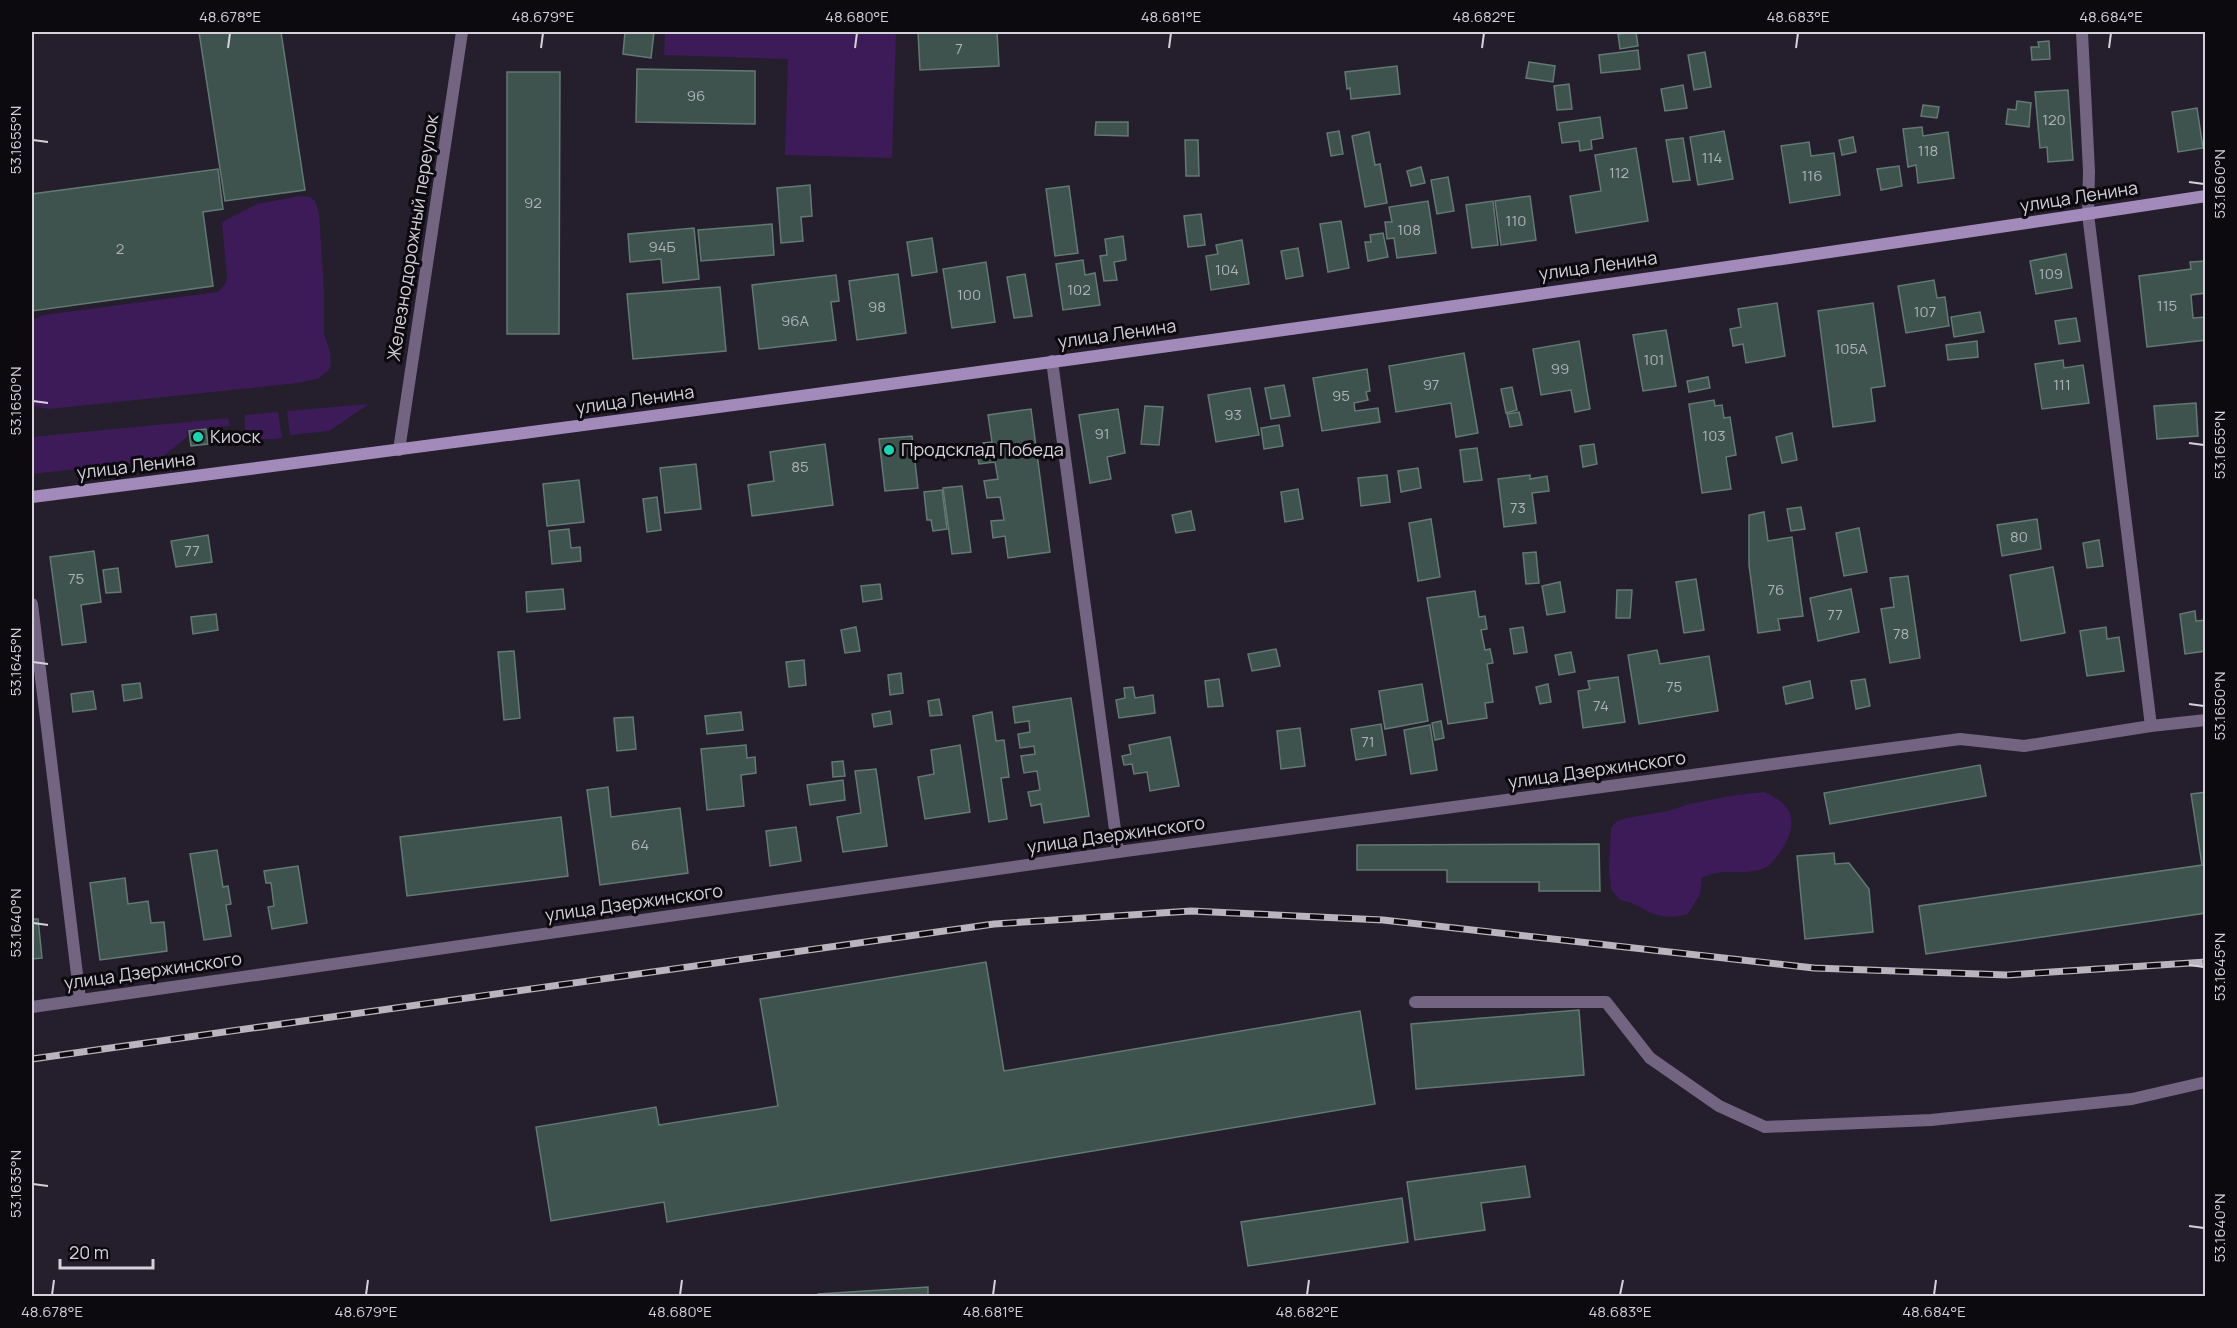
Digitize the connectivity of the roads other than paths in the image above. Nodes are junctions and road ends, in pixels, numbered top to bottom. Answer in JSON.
{"nodes":[{"id":1,"x":462,"y":32,"type":"edge"},
{"id":2,"x":2082,"y":32,"type":"edge"},
{"id":3,"x":2205,"y":196,"type":"edge"},
{"id":4,"x":2088,"y":214,"type":"junction"},
{"id":5,"x":1052,"y":361,"type":"junction"},
{"id":6,"x":399,"y":450,"type":"junction"},
{"id":7,"x":32,"y":497,"type":"edge"},
{"id":8,"x":32,"y":604,"type":"edge"},
{"id":9,"x":2205,"y":720,"type":"edge"},
{"id":10,"x":2151,"y":726,"type":"junction"},
{"id":11,"x":1119,"y":852,"type":"junction"},
{"id":12,"x":80,"y":999,"type":"junction"},
{"id":13,"x":1415,"y":1002,"type":"dead end"},
{"id":14,"x":32,"y":1007,"type":"edge"},
{"id":15,"x":2205,"y":1082,"type":"edge"}],
"edges":[{"from":1,"to":6,"type":"street","name":"Железнодорожный переулок"},
{"from":2,"to":4,"type":"street"},
{"from":3,"to":4,"type":"main road","name":"улица Ленина"},
{"from":4,"to":5,"type":"main road","name":"улица Ленина"},
{"from":4,"to":10,"type":"street"},
{"from":5,"to":6,"type":"main road","name":"улица Ленина"},
{"from":5,"to":11,"type":"street"},
{"from":6,"to":7,"type":"main road","name":"улица Ленина"},
{"from":8,"to":12,"type":"street"},
{"from":9,"to":10,"type":"street","name":"улица Дзержинского"},
{"from":10,"to":11,"type":"street","name":"улица Дзержинского"},
{"from":11,"to":12,"type":"street","name":"улица Дзержинского"},
{"from":12,"to":14,"type":"street","name":"улица Дзержинского"},
{"from":13,"to":15,"type":"street"}]}
